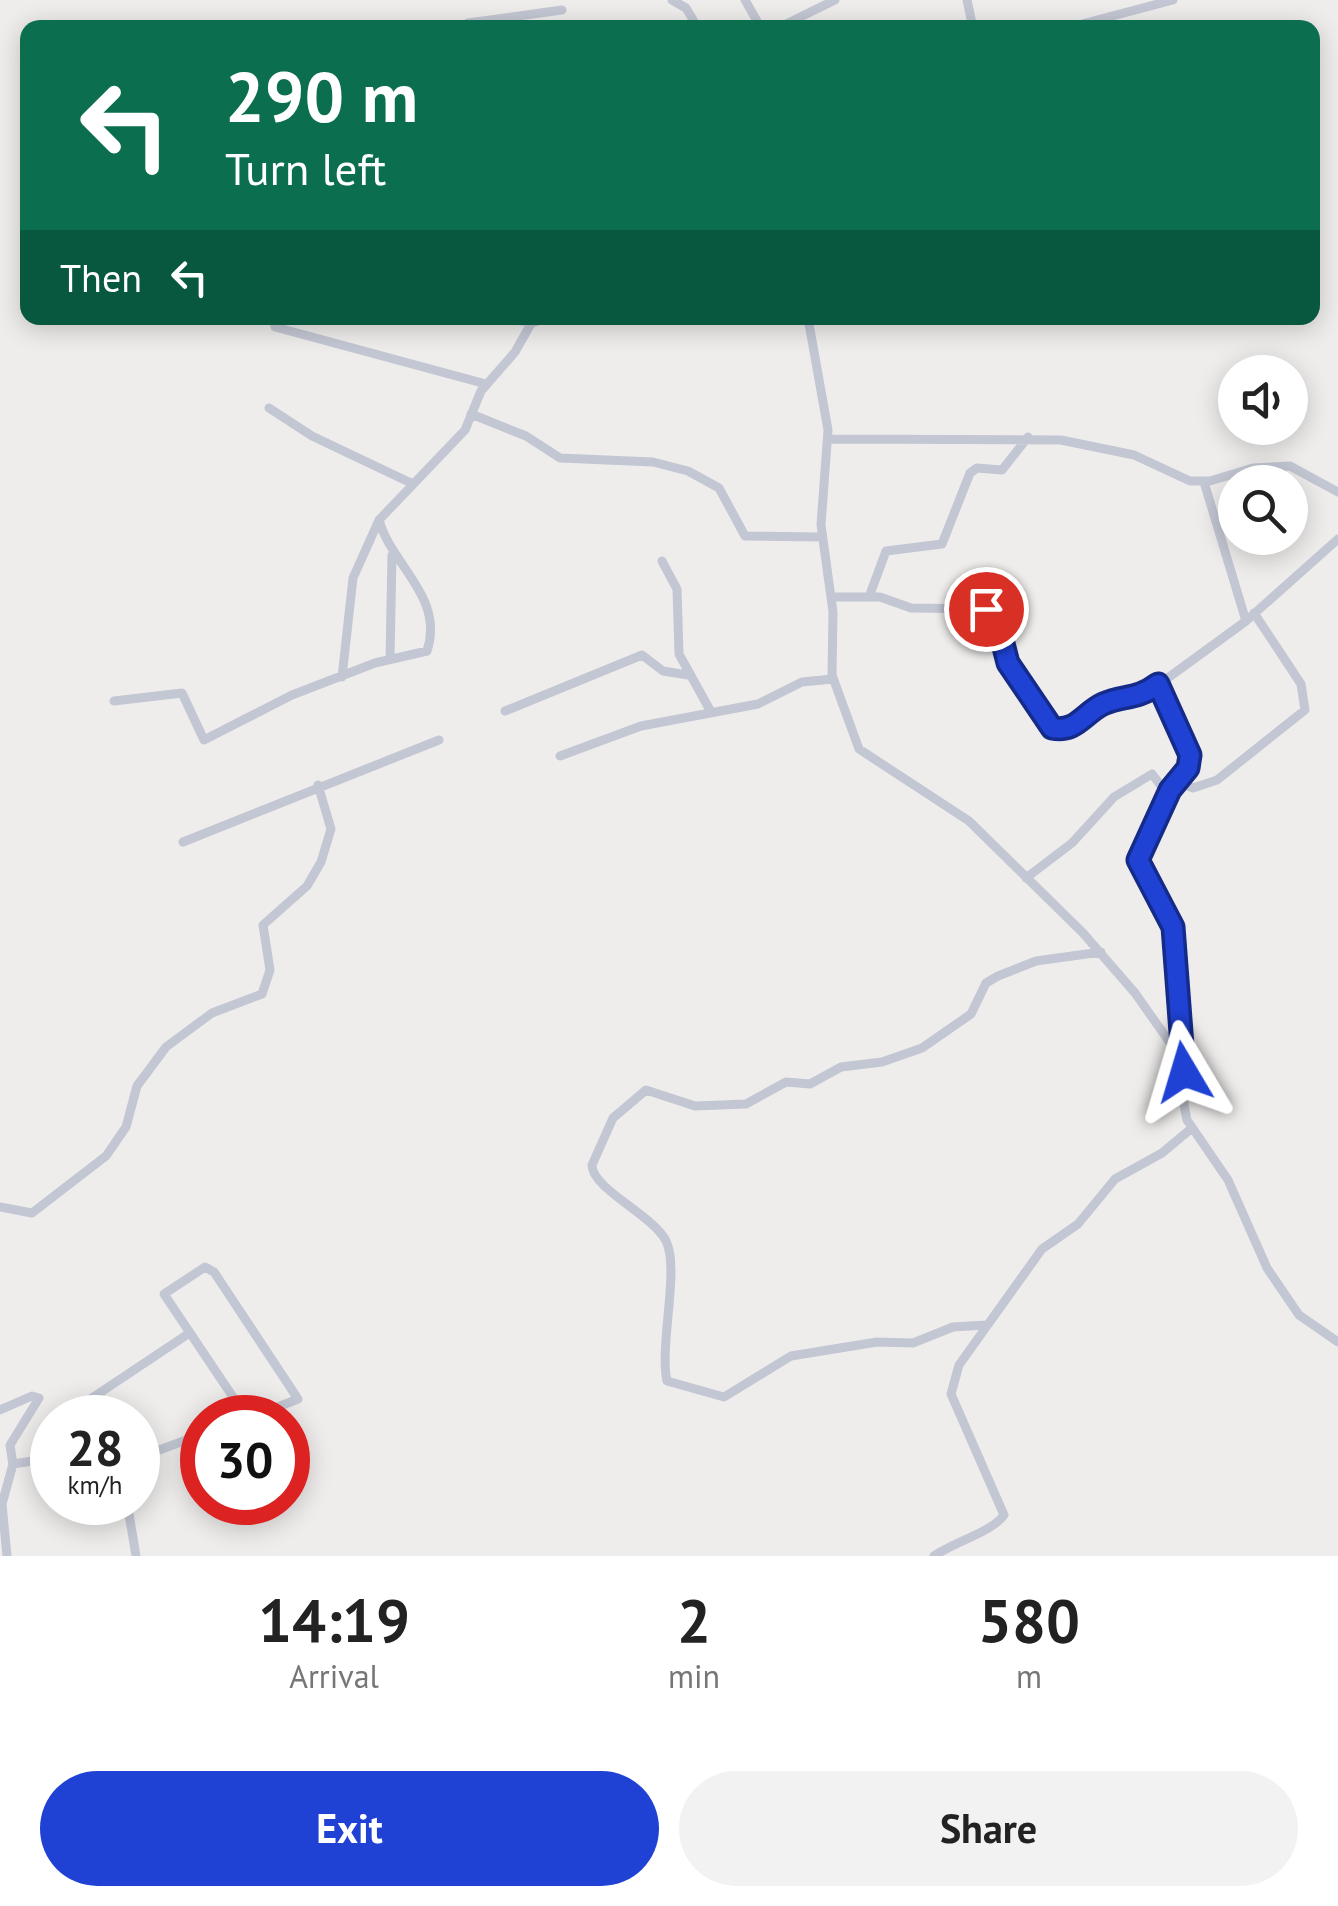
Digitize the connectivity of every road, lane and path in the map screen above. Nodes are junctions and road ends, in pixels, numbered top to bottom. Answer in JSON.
{"nodes":[{"id":1,"x":672,"y":0,"type":"edge"},
{"id":2,"x":835,"y":0,"type":"edge"},
{"id":3,"x":1173,"y":0,"type":"edge"},
{"id":4,"x":562,"y":10,"type":"dead end"},
{"id":5,"x":529,"y":20,"type":"edge"},
{"id":6,"x":693,"y":20,"type":"edge"},
{"id":7,"x":794,"y":20,"type":"edge"},
{"id":8,"x":1097,"y":20,"type":"edge"},
{"id":9,"x":274,"y":325,"type":"edge"},
{"id":10,"x":530,"y":325,"type":"edge"},
{"id":11,"x":809,"y":325,"type":"edge"},
{"id":12,"x":486,"y":384,"type":"junction"},
{"id":13,"x":269,"y":408,"type":"dead end"},
{"id":14,"x":471,"y":414,"type":"junction"},
{"id":15,"x":1028,"y":437,"type":"junction"},
{"id":16,"x":828,"y":439,"type":"junction"},
{"id":17,"x":1204,"y":482,"type":"junction"},
{"id":18,"x":411,"y":483,"type":"junction"},
{"id":19,"x":1338,"y":492,"type":"edge"},
{"id":20,"x":379,"y":520,"type":"junction"},
{"id":21,"x":822,"y":537,"type":"junction"},
{"id":22,"x":1338,"y":539,"type":"edge"},
{"id":23,"x":392,"y":555,"type":"junction"},
{"id":24,"x":662,"y":561,"type":"dead end"},
{"id":25,"x":831,"y":597,"type":"junction"},
{"id":26,"x":869,"y":597,"type":"junction"},
{"id":27,"x":1254,"y":613,"type":"junction"},
{"id":28,"x":1246,"y":621,"type":"junction"},
{"id":29,"x":390,"y":659,"type":"junction"},
{"id":30,"x":688,"y":675,"type":"junction"},
{"id":31,"x":342,"y":677,"type":"junction"},
{"id":32,"x":833,"y":679,"type":"junction"},
{"id":33,"x":1158,"y":684,"type":"junction"},
{"id":34,"x":114,"y":701,"type":"dead end"},
{"id":35,"x":505,"y":711,"type":"dead end"},
{"id":36,"x":711,"y":712,"type":"junction"},
{"id":37,"x":440,"y":740,"type":"dead end"},
{"id":38,"x":560,"y":756,"type":"dead end"},
{"id":39,"x":1176,"y":782,"type":"junction"},
{"id":40,"x":318,"y":785,"type":"junction"},
{"id":41,"x":1168,"y":795,"type":"junction"},
{"id":42,"x":182,"y":842,"type":"dead end"},
{"id":43,"x":1026,"y":878,"type":"junction"},
{"id":44,"x":1101,"y":952,"type":"junction"},
{"id":45,"x":1181,"y":1078,"type":"junction"},
{"id":46,"x":1192,"y":1128,"type":"junction"},
{"id":47,"x":0,"y":1207,"type":"edge"},
{"id":48,"x":986,"y":1325,"type":"junction"},
{"id":49,"x":188,"y":1334,"type":"junction"},
{"id":50,"x":1338,"y":1342,"type":"edge"},
{"id":51,"x":96,"y":1395,"type":"edge"},
{"id":52,"x":232,"y":1395,"type":"edge"},
{"id":53,"x":295,"y":1395,"type":"edge"},
{"id":54,"x":0,"y":1410,"type":"edge"},
{"id":55,"x":30,"y":1462,"type":"edge"},
{"id":56,"x":13,"y":1465,"type":"junction"},
{"id":57,"x":131,"y":1525,"type":"edge"},
{"id":58,"x":7,"y":1556,"type":"edge"},
{"id":59,"x":136,"y":1556,"type":"edge"},
{"id":60,"x":934,"y":1556,"type":"edge"}],
"edges":[{"from":1,"to":6,"type":"street"},
{"from":2,"to":7,"type":"street"},
{"from":3,"to":8,"type":"street"},
{"from":4,"to":5,"type":"street"},
{"from":9,"to":12,"type":"street"},
{"from":10,"to":12,"type":"street"},
{"from":11,"to":16,"type":"street"},
{"from":12,"to":14,"type":"street"},
{"from":13,"to":18,"type":"street"},
{"from":14,"to":18,"type":"street"},
{"from":14,"to":21,"type":"street"},
{"from":15,"to":16,"type":"street"},
{"from":15,"to":17,"type":"street"},
{"from":15,"to":26,"type":"street"},
{"from":16,"to":21,"type":"street"},
{"from":17,"to":19,"type":"street"},
{"from":17,"to":28,"type":"street"},
{"from":18,"to":20,"type":"street"},
{"from":20,"to":23,"type":"street"},
{"from":20,"to":31,"type":"street"},
{"from":21,"to":25,"type":"street"},
{"from":22,"to":27,"type":"street"},
{"from":23,"to":29,"type":"street"},
{"from":23,"to":29,"type":"street"},
{"from":24,"to":30,"type":"street"},
{"from":25,"to":26,"type":"street"},
{"from":25,"to":32,"type":"street"},
{"from":26,"to":33,"type":"street"},
{"from":27,"to":28,"type":"street"},
{"from":27,"to":39,"type":"street"},
{"from":28,"to":33,"type":"street"},
{"from":29,"to":31,"type":"street"},
{"from":30,"to":35,"type":"street"},
{"from":30,"to":36,"type":"street"},
{"from":31,"to":34,"type":"street"},
{"from":32,"to":36,"type":"street"},
{"from":32,"to":43,"type":"street"},
{"from":33,"to":39,"type":"street"},
{"from":36,"to":38,"type":"street"},
{"from":37,"to":40,"type":"street"},
{"from":39,"to":41,"type":"street"},
{"from":40,"to":42,"type":"street"},
{"from":40,"to":47,"type":"street"},
{"from":41,"to":43,"type":"street"},
{"from":41,"to":45,"type":"street"},
{"from":43,"to":44,"type":"street"},
{"from":44,"to":45,"type":"street"},
{"from":44,"to":48,"type":"street"},
{"from":45,"to":46,"type":"street"},
{"from":46,"to":48,"type":"street"},
{"from":46,"to":50,"type":"street"},
{"from":48,"to":60,"type":"street"},
{"from":49,"to":51,"type":"street"},
{"from":49,"to":52,"type":"street"},
{"from":49,"to":53,"type":"street"},
{"from":54,"to":56,"type":"street"},
{"from":55,"to":56,"type":"street"},
{"from":56,"to":58,"type":"street"},
{"from":57,"to":59,"type":"street"}]}
